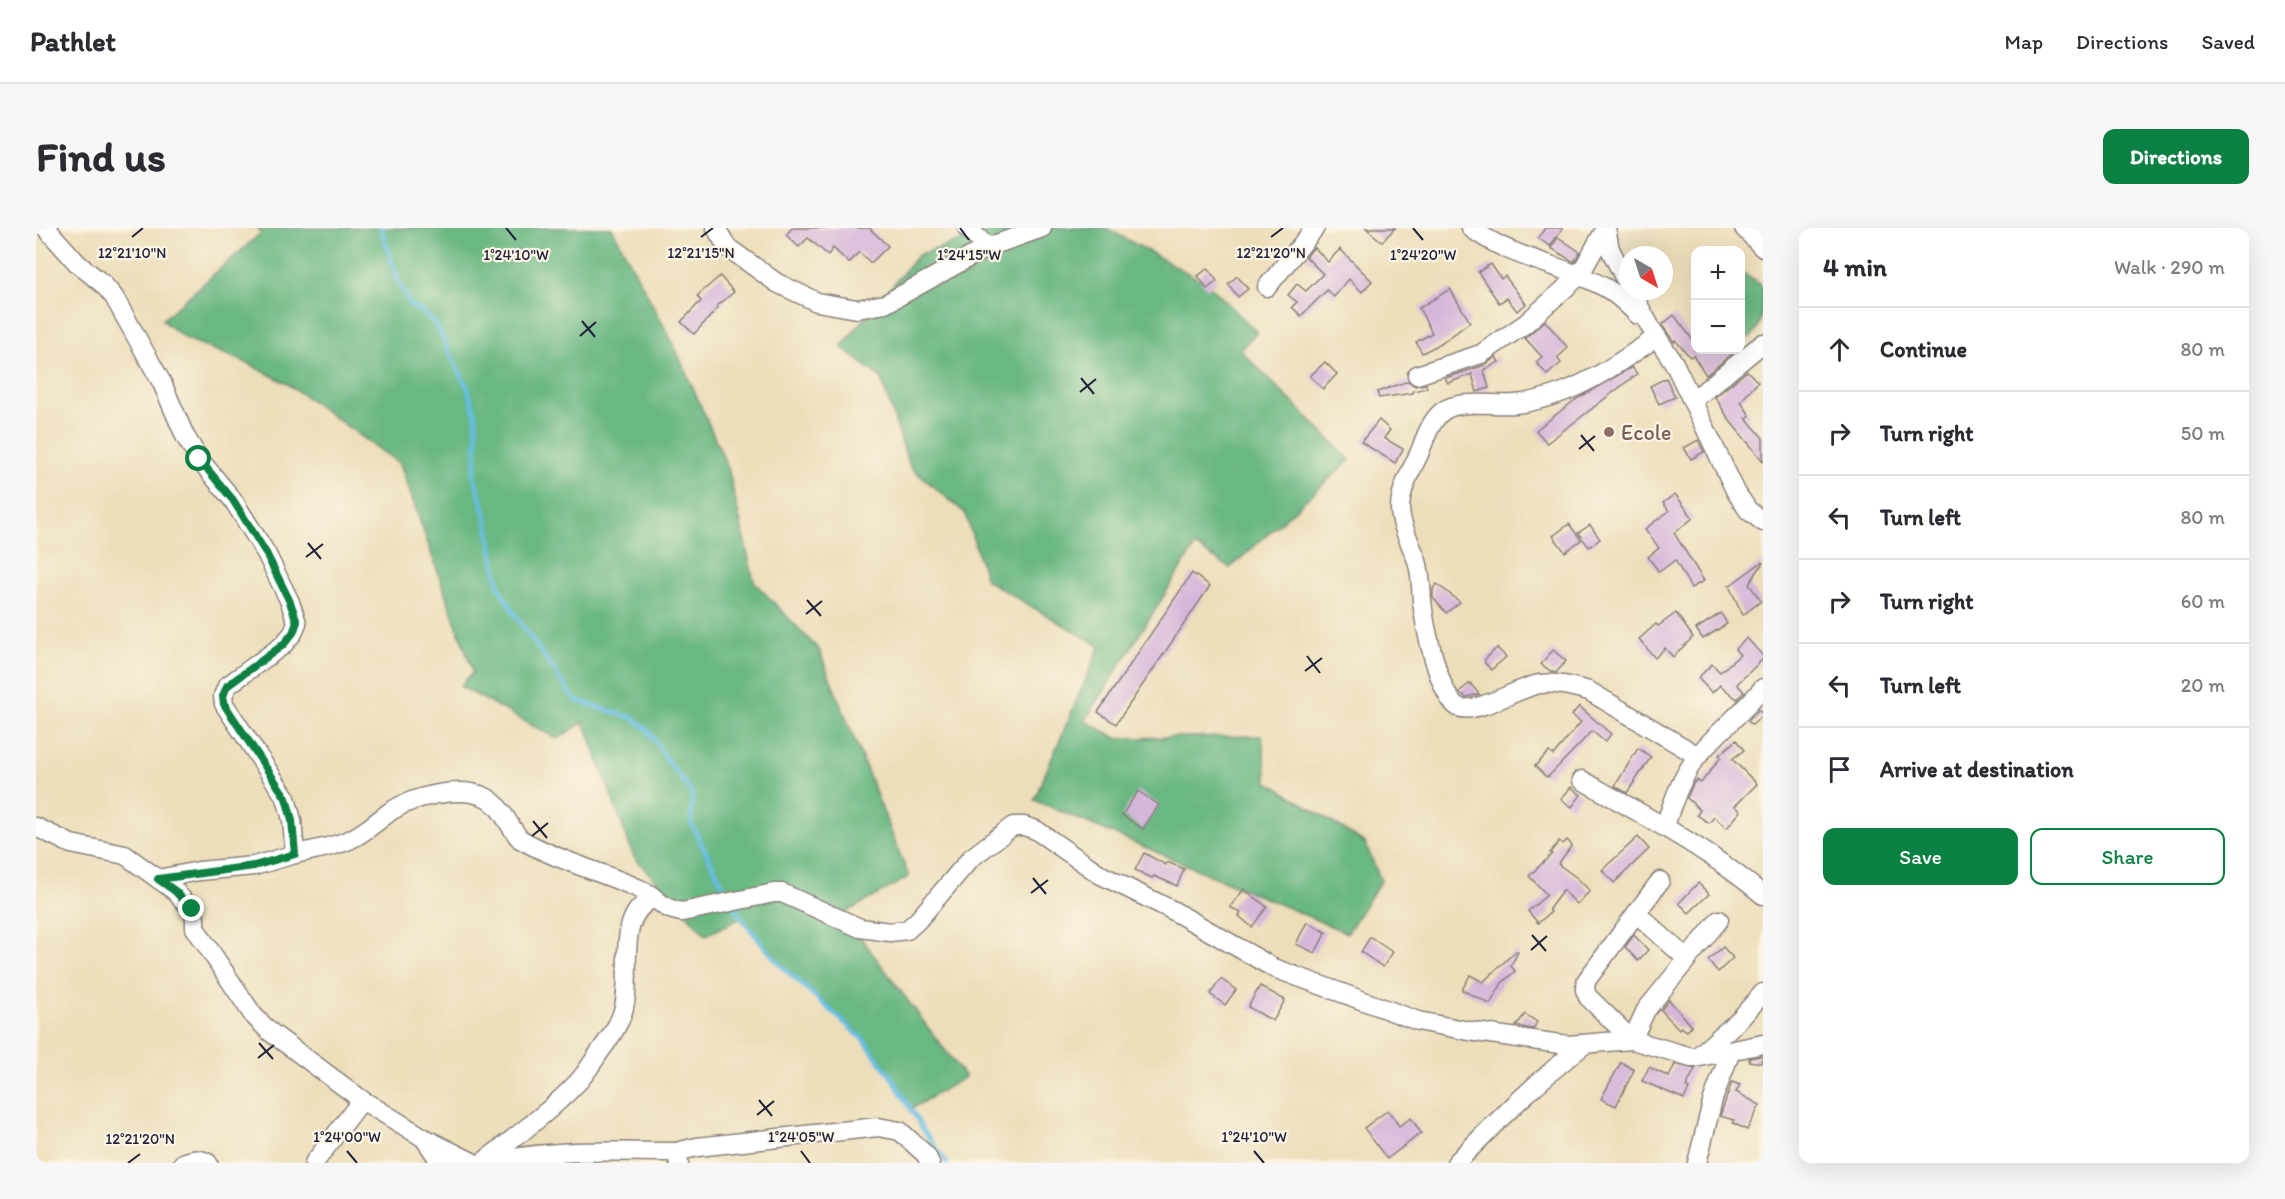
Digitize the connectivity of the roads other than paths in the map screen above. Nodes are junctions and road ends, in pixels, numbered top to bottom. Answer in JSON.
{"nodes":[{"id":1,"x":46,"y":228,"type":"edge"},
{"id":2,"x":716,"y":228,"type":"edge"},
{"id":3,"x":967,"y":228,"type":"edge"},
{"id":4,"x":1042,"y":228,"type":"edge"},
{"id":5,"x":1315,"y":228,"type":"edge"},
{"id":6,"x":1471,"y":228,"type":"edge"},
{"id":7,"x":1606,"y":228,"type":"edge"},
{"id":8,"x":1744,"y":228,"type":"edge"},
{"id":9,"x":988,"y":247,"type":"junction"},
{"id":10,"x":1763,"y":248,"type":"edge"},
{"id":11,"x":1619,"y":267,"type":"edge"},
{"id":12,"x":1579,"y":276,"type":"junction"},
{"id":13,"x":1267,"y":287,"type":"dead end"},
{"id":14,"x":1636,"y":300,"type":"edge"},
{"id":15,"x":1654,"y":333,"type":"junction"},
{"id":16,"x":1762,"y":346,"type":"edge"},
{"id":17,"x":1417,"y":375,"type":"dead end"},
{"id":18,"x":1692,"y":401,"type":"junction"},
{"id":19,"x":1761,"y":519,"type":"edge"},
{"id":20,"x":1763,"y":688,"type":"edge"},
{"id":21,"x":1698,"y":756,"type":"junction"},
{"id":22,"x":1582,"y":780,"type":"dead end"},
{"id":23,"x":1665,"y":826,"type":"junction"},
{"id":24,"x":36,"y":827,"type":"edge"},
{"id":25,"x":295,"y":854,"type":"junction"},
{"id":26,"x":158,"y":879,"type":"junction"},
{"id":27,"x":1660,"y":881,"type":"dead end"},
{"id":28,"x":1763,"y":895,"type":"edge"},
{"id":29,"x":652,"y":899,"type":"junction"},
{"id":30,"x":1636,"y":913,"type":"junction"},
{"id":31,"x":1719,"y":920,"type":"dead end"},
{"id":32,"x":1687,"y":958,"type":"junction"},
{"id":33,"x":1763,"y":993,"type":"edge"},
{"id":34,"x":1632,"y":1040,"type":"junction"},
{"id":35,"x":1586,"y":1044,"type":"junction"},
{"id":36,"x":1763,"y":1044,"type":"edge"},
{"id":37,"x":1731,"y":1051,"type":"junction"},
{"id":38,"x":1695,"y":1058,"type":"junction"},
{"id":39,"x":362,"y":1100,"type":"junction"},
{"id":40,"x":424,"y":1138,"type":"junction"},
{"id":41,"x":678,"y":1157,"type":"edge"},
{"id":42,"x":183,"y":1163,"type":"edge"},
{"id":43,"x":208,"y":1163,"type":"edge"},
{"id":44,"x":314,"y":1163,"type":"edge"},
{"id":45,"x":441,"y":1163,"type":"edge"},
{"id":46,"x":474,"y":1163,"type":"edge"},
{"id":47,"x":482,"y":1163,"type":"edge"},
{"id":48,"x":490,"y":1163,"type":"edge"},
{"id":49,"x":930,"y":1163,"type":"edge"},
{"id":50,"x":1456,"y":1163,"type":"edge"},
{"id":51,"x":1697,"y":1163,"type":"edge"}],
"edges":[{"from":1,"to":25,"type":"street"},
{"from":2,"to":9,"type":"street"},
{"from":3,"to":9,"type":"street"},
{"from":4,"to":9,"type":"street"},
{"from":5,"to":13,"type":"street"},
{"from":6,"to":12,"type":"street"},
{"from":7,"to":11,"type":"street"},
{"from":7,"to":12,"type":"street"},
{"from":8,"to":10,"type":"street"},
{"from":12,"to":15,"type":"street"},
{"from":12,"to":17,"type":"street"},
{"from":14,"to":15,"type":"street"},
{"from":15,"to":18,"type":"street"},
{"from":15,"to":21,"type":"street"},
{"from":16,"to":18,"type":"street"},
{"from":18,"to":19,"type":"street"},
{"from":20,"to":21,"type":"street"},
{"from":21,"to":23,"type":"street"},
{"from":22,"to":23,"type":"street"},
{"from":23,"to":28,"type":"street"},
{"from":24,"to":26,"type":"street"},
{"from":25,"to":26,"type":"street"},
{"from":25,"to":29,"type":"street"},
{"from":26,"to":39,"type":"street"},
{"from":27,"to":30,"type":"street"},
{"from":29,"to":35,"type":"street"},
{"from":29,"to":47,"type":"street"},
{"from":30,"to":32,"type":"street"},
{"from":30,"to":34,"type":"street"},
{"from":31,"to":32,"type":"street"},
{"from":32,"to":34,"type":"street"},
{"from":33,"to":38,"type":"street"},
{"from":34,"to":35,"type":"street"},
{"from":34,"to":38,"type":"street"},
{"from":35,"to":50,"type":"street"},
{"from":36,"to":37,"type":"street"},
{"from":37,"to":38,"type":"street"},
{"from":37,"to":51,"type":"street"},
{"from":39,"to":40,"type":"street"},
{"from":39,"to":44,"type":"street"},
{"from":40,"to":45,"type":"street"},
{"from":40,"to":46,"type":"street"},
{"from":41,"to":48,"type":"street"},
{"from":41,"to":49,"type":"street"},
{"from":42,"to":43,"type":"street"}]}
